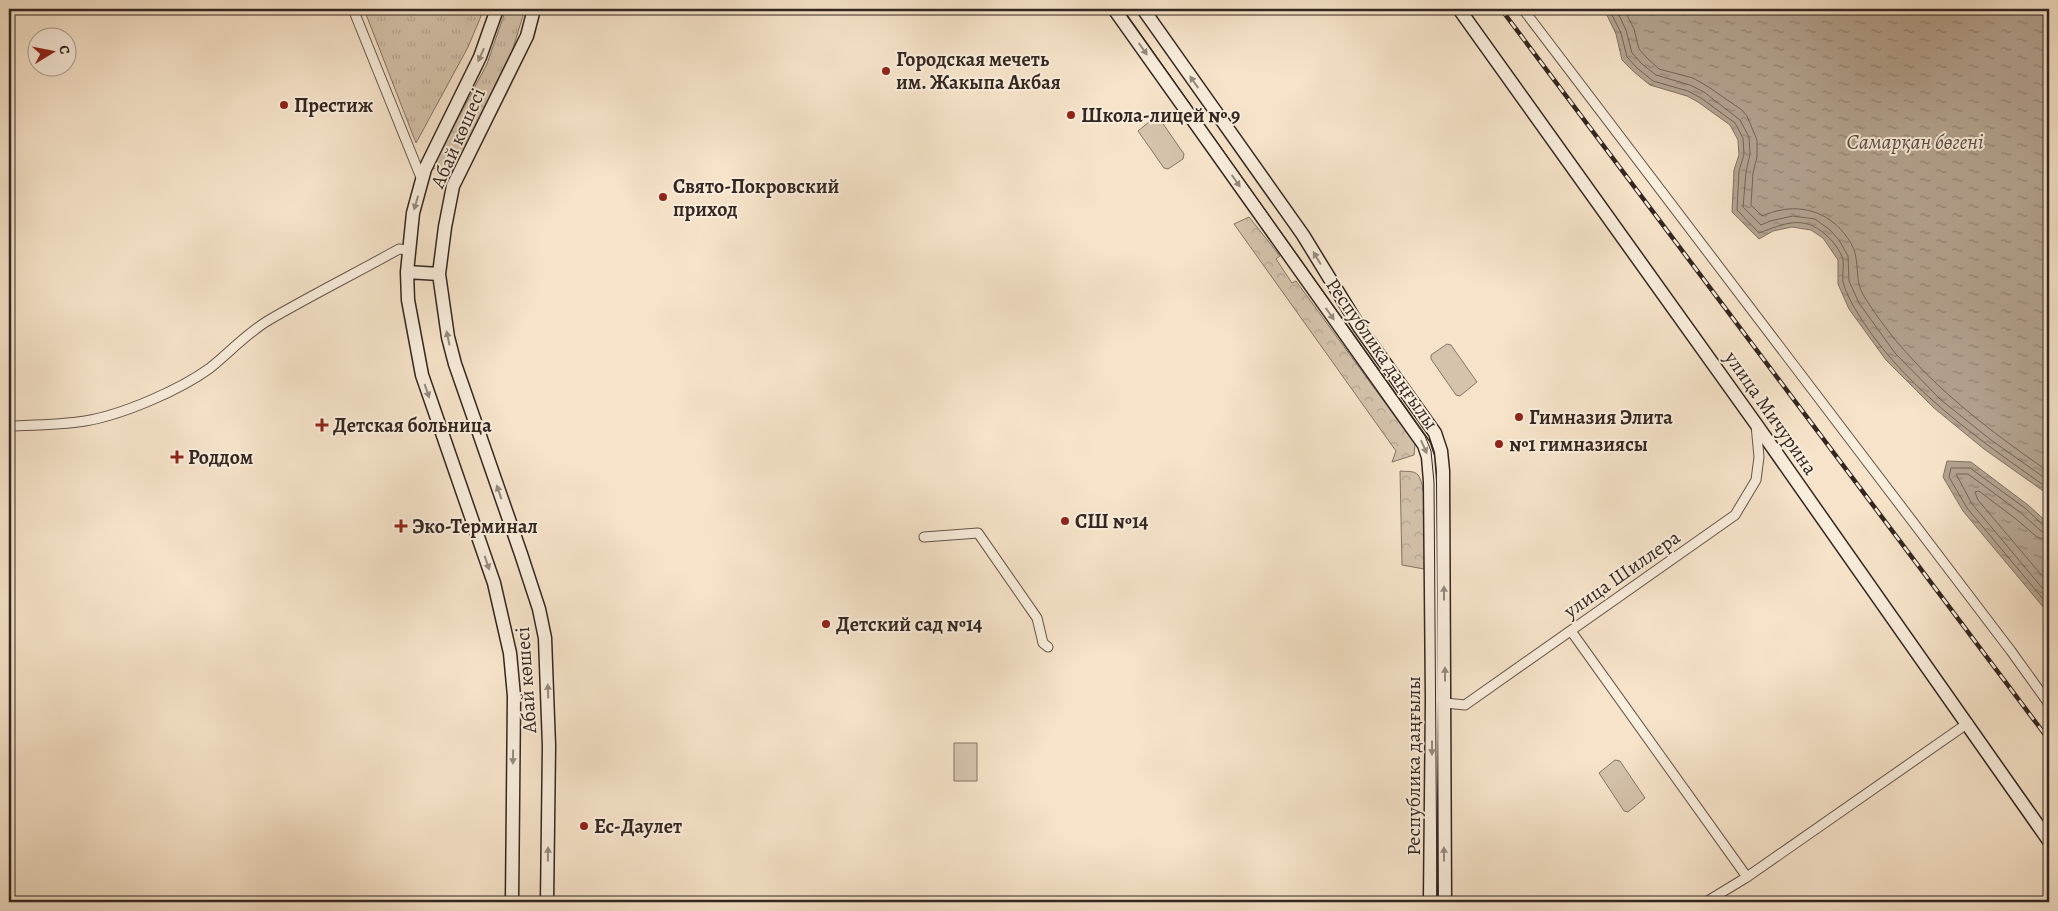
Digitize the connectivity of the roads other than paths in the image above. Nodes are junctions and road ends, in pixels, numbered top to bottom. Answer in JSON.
{"nodes":[{"id":1,"x":353,"y":9,"type":"edge"},
{"id":2,"x":497,"y":9,"type":"edge"},
{"id":3,"x":534,"y":9,"type":"edge"},
{"id":4,"x":1114,"y":9,"type":"edge"},
{"id":5,"x":1143,"y":9,"type":"edge"},
{"id":6,"x":1459,"y":9,"type":"edge"},
{"id":7,"x":1524,"y":9,"type":"edge"},
{"id":8,"x":422,"y":180,"type":"junction"},
{"id":9,"x":410,"y":250,"type":"junction"},
{"id":10,"x":407,"y":272,"type":"junction"},
{"id":11,"x":439,"y":274,"type":"junction"},
{"id":12,"x":1756,"y":424,"type":"junction"},
{"id":13,"x":9,"y":426,"type":"edge"},
{"id":14,"x":924,"y":537,"type":"dead end"},
{"id":15,"x":1571,"y":631,"type":"junction"},
{"id":16,"x":1048,"y":647,"type":"dead end"},
{"id":17,"x":1445,"y":704,"type":"junction"},
{"id":18,"x":2049,"y":704,"type":"edge"},
{"id":19,"x":1968,"y":723,"type":"junction"},
{"id":20,"x":2049,"y":841,"type":"edge"},
{"id":21,"x":1747,"y":878,"type":"junction"},
{"id":22,"x":512,"y":902,"type":"edge"},
{"id":23,"x":547,"y":902,"type":"edge"},
{"id":24,"x":1430,"y":902,"type":"edge"},
{"id":25,"x":1445,"y":902,"type":"edge"},
{"id":26,"x":1706,"y":902,"type":"edge"}],
"edges":[{"from":1,"to":8,"type":"street"},
{"from":2,"to":8,"type":"main road","name":"Абай көшесі","one_way":true},
{"from":3,"to":11,"type":"main road","name":"Абай көшесі"},
{"from":4,"to":24,"type":"main road","name":"Республика даңғылы","one_way":true},
{"from":17,"to":5,"type":"main road","name":"Республика даңғылы","one_way":true},
{"from":6,"to":12,"type":"main road","name":"улица Мичурина"},
{"from":7,"to":18,"type":"street"},
{"from":8,"to":9,"type":"main road","name":"Абай көшесі","one_way":true},
{"from":9,"to":10,"type":"main road","name":"Абай көшесі"},
{"from":9,"to":13,"type":"street"},
{"from":10,"to":11,"type":"main road"},
{"from":10,"to":22,"type":"main road","name":"Абай көшесі","one_way":true},
{"from":23,"to":11,"type":"main road","name":"Абай көшесі","one_way":true},
{"from":12,"to":15,"type":"street","name":"улица Шиллера"},
{"from":12,"to":19,"type":"main road","name":"улица Мичурина"},
{"from":14,"to":16,"type":"street"},
{"from":15,"to":17,"type":"street","name":"улица Шиллера"},
{"from":15,"to":21,"type":"street"},
{"from":25,"to":17,"type":"main road","name":"Республика даңғылы","one_way":true},
{"from":19,"to":20,"type":"main road","name":"улица Мичурина"},
{"from":19,"to":21,"type":"street"},
{"from":21,"to":26,"type":"street"}]}
